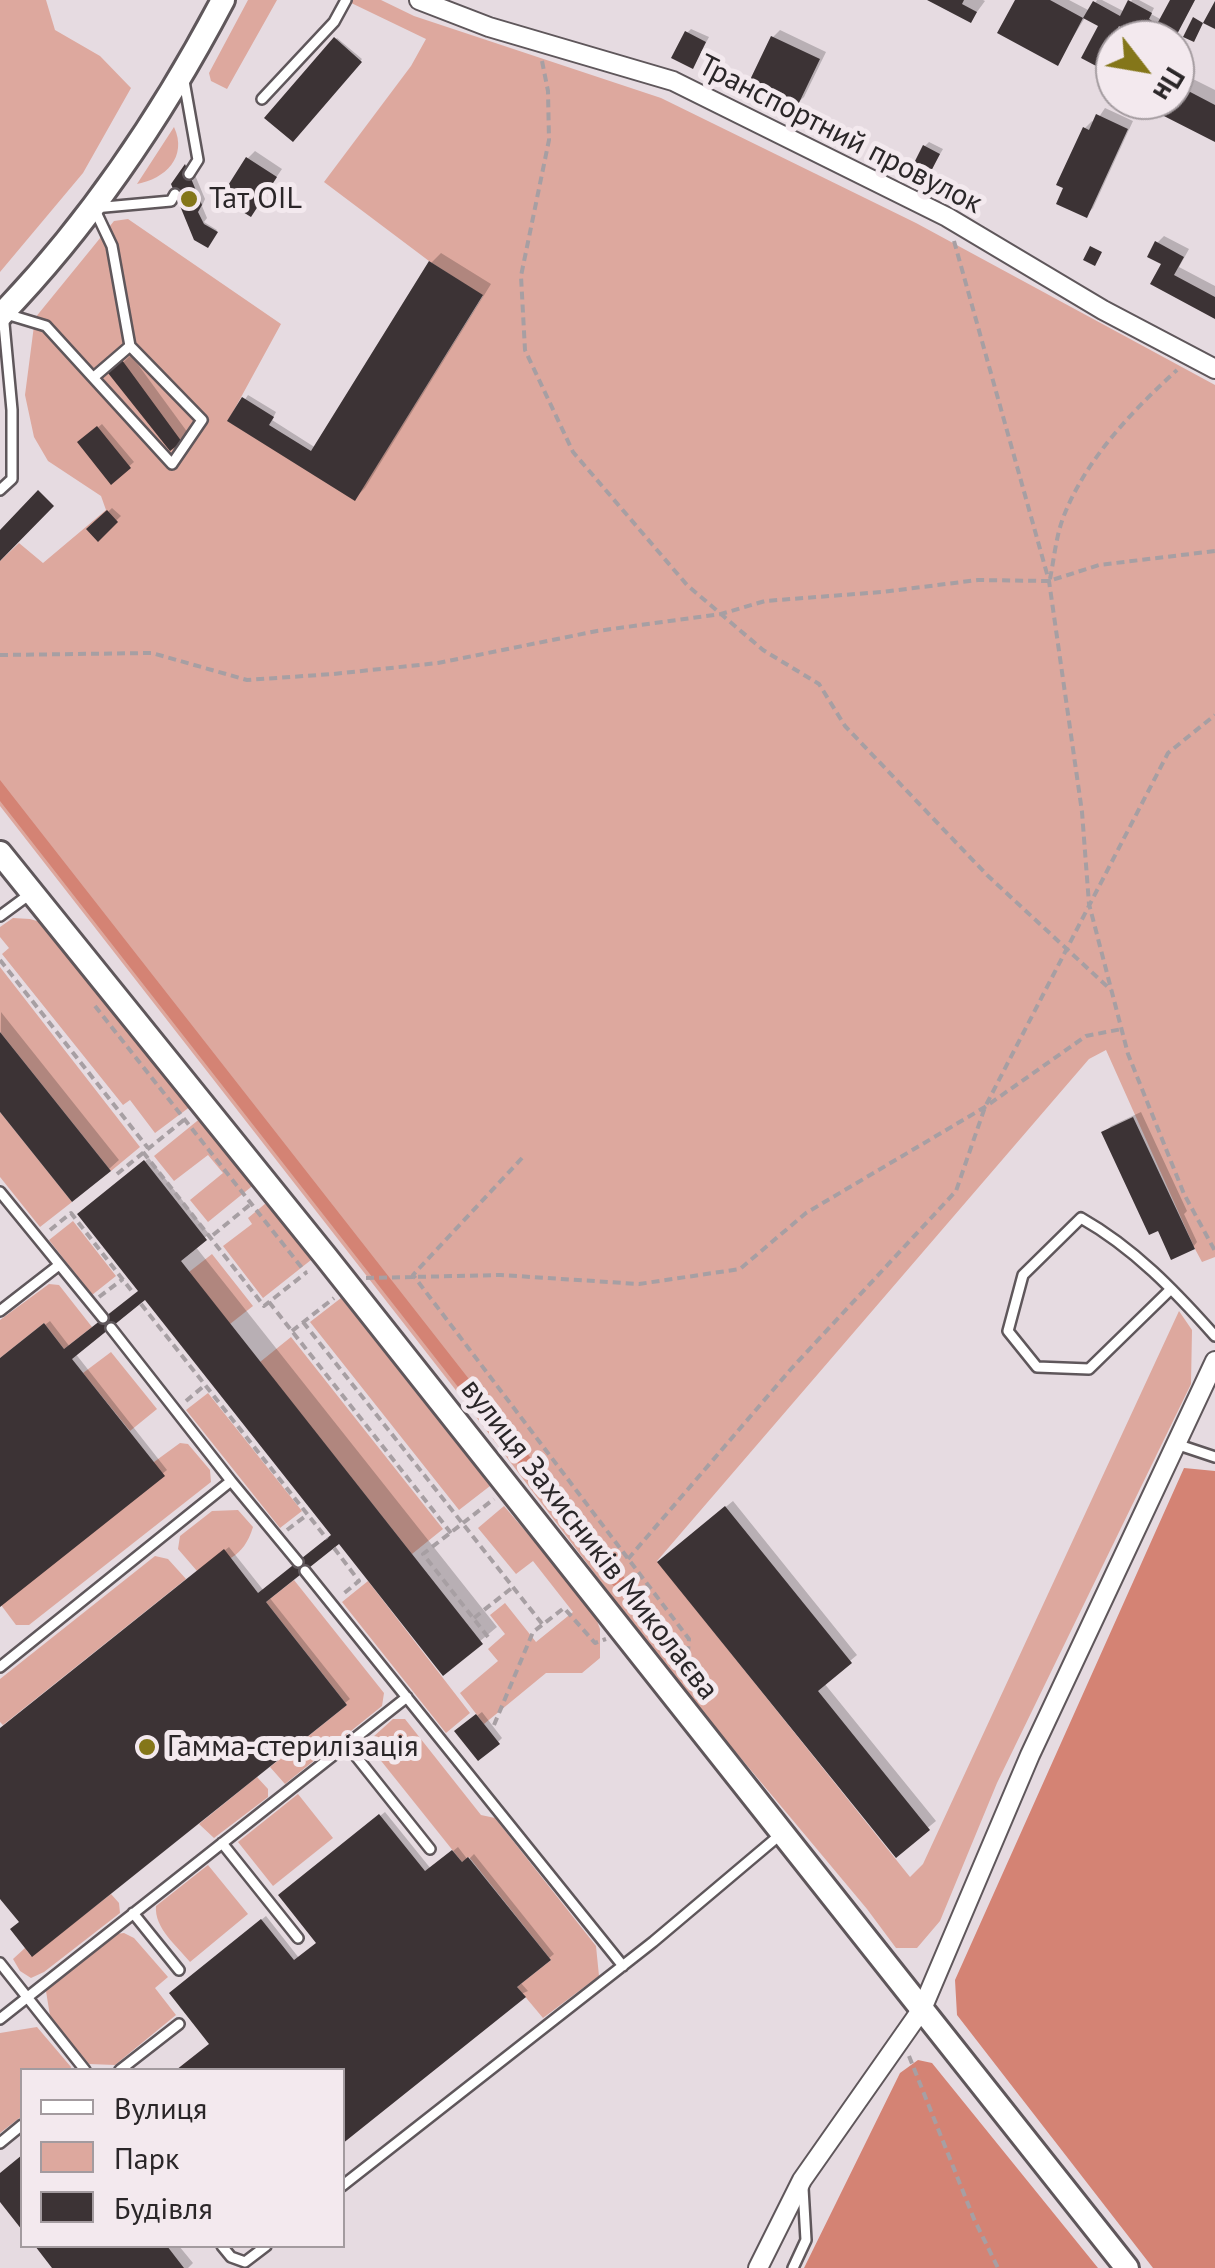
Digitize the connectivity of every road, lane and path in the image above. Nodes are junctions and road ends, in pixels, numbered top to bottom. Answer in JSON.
{"nodes":[{"id":1,"x":223,"y":0,"type":"edge"},
{"id":2,"x":346,"y":0,"type":"edge"},
{"id":3,"x":419,"y":0,"type":"edge"},
{"id":4,"x":452,"y":6,"type":"edge"},
{"id":5,"x":538,"y":42,"type":"junction"},
{"id":6,"x":183,"y":76,"type":"junction"},
{"id":7,"x":262,"y":99,"type":"dead end"},
{"id":8,"x":189,"y":174,"type":"dead end"},
{"id":9,"x":176,"y":194,"type":"dead end"},
{"id":10,"x":94,"y":208,"type":"junction"},
{"id":11,"x":947,"y":217,"type":"junction"},
{"id":12,"x":2,"y":315,"type":"edge"},
{"id":13,"x":130,"y":346,"type":"junction"},
{"id":14,"x":1191,"y":357,"type":"junction"},
{"id":15,"x":1215,"y":369,"type":"edge"},
{"id":16,"x":94,"y":377,"type":"junction"},
{"id":17,"x":0,"y":490,"type":"edge"},
{"id":18,"x":1215,"y":551,"type":"edge"},
{"id":19,"x":1049,"y":580,"type":"junction"},
{"id":20,"x":721,"y":614,"type":"junction"},
{"id":21,"x":0,"y":655,"type":"edge"},
{"id":22,"x":1215,"y":715,"type":"edge"},
{"id":23,"x":0,"y":852,"type":"edge"},
{"id":24,"x":32,"y":892,"type":"junction"},
{"id":25,"x":1088,"y":904,"type":"junction"},
{"id":26,"x":0,"y":916,"type":"edge"},
{"id":27,"x":1066,"y":949,"type":"junction"},
{"id":28,"x":0,"y":960,"type":"edge"},
{"id":29,"x":1111,"y":990,"type":"junction"},
{"id":30,"x":93,"y":1003,"type":"dead end"},
{"id":31,"x":1122,"y":1030,"type":"junction"},
{"id":32,"x":204,"y":1104,"type":"junction"},
{"id":33,"x":985,"y":1107,"type":"junction"},
{"id":34,"x":184,"y":1120,"type":"junction"},
{"id":35,"x":146,"y":1150,"type":"junction"},
{"id":36,"x":522,"y":1158,"type":"dead end"},
{"id":37,"x":117,"y":1174,"type":"dead end"},
{"id":38,"x":271,"y":1188,"type":"junction"},
{"id":39,"x":0,"y":1192,"type":"edge"},
{"id":40,"x":252,"y":1204,"type":"junction"},
{"id":41,"x":211,"y":1237,"type":"junction"},
{"id":42,"x":38,"y":1239,"type":"junction"},
{"id":43,"x":1215,"y":1251,"type":"edge"},
{"id":44,"x":326,"y":1257,"type":"junction"},
{"id":45,"x":60,"y":1265,"type":"junction"},
{"id":46,"x":306,"y":1273,"type":"junction"},
{"id":47,"x":413,"y":1275,"type":"junction"},
{"id":48,"x":123,"y":1278,"type":"junction"},
{"id":49,"x":347,"y":1283,"type":"junction"},
{"id":50,"x":1171,"y":1289,"type":"junction"},
{"id":51,"x":134,"y":1294,"type":"dead end"},
{"id":52,"x":269,"y":1302,"type":"junction"},
{"id":53,"x":90,"y":1303,"type":"junction"},
{"id":54,"x":141,"y":1304,"type":"dead end"},
{"id":55,"x":0,"y":1311,"type":"edge"},
{"id":56,"x":103,"y":1318,"type":"dead end"},
{"id":57,"x":303,"y":1322,"type":"junction"},
{"id":58,"x":110,"y":1328,"type":"dead end"},
{"id":59,"x":292,"y":1330,"type":"junction"},
{"id":60,"x":1215,"y":1336,"type":"edge"},
{"id":61,"x":1215,"y":1361,"type":"edge"},
{"id":62,"x":206,"y":1385,"type":"junction"},
{"id":63,"x":175,"y":1410,"type":"junction"},
{"id":64,"x":1176,"y":1444,"type":"junction"},
{"id":65,"x":1215,"y":1457,"type":"edge"},
{"id":66,"x":232,"y":1480,"type":"junction"},
{"id":67,"x":509,"y":1487,"type":"junction"},
{"id":68,"x":307,"y":1514,"type":"junction"},
{"id":69,"x":463,"y":1524,"type":"junction"},
{"id":70,"x":451,"y":1532,"type":"junction"},
{"id":71,"x":278,"y":1537,"type":"junction"},
{"id":72,"x":326,"y":1539,"type":"dead end"},
{"id":73,"x":334,"y":1548,"type":"dead end"},
{"id":74,"x":628,"y":1559,"type":"junction"},
{"id":75,"x":298,"y":1562,"type":"dead end"},
{"id":76,"x":305,"y":1571,"type":"dead end"},
{"id":77,"x":513,"y":1587,"type":"junction"},
{"id":78,"x":332,"y":1604,"type":"junction"},
{"id":79,"x":474,"y":1618,"type":"junction"},
{"id":80,"x":543,"y":1624,"type":"junction"},
{"id":81,"x":625,"y":1633,"type":"junction"},
{"id":82,"x":488,"y":1637,"type":"dead end"},
{"id":83,"x":0,"y":1667,"type":"edge"},
{"id":84,"x":406,"y":1698,"type":"junction"},
{"id":85,"x":679,"y":1700,"type":"junction"},
{"id":86,"x":494,"y":1725,"type":"dead end"},
{"id":87,"x":346,"y":1745,"type":"junction"},
{"id":88,"x":781,"y":1834,"type":"junction"},
{"id":89,"x":222,"y":1843,"type":"junction"},
{"id":90,"x":430,"y":1849,"type":"dead end"},
{"id":91,"x":133,"y":1914,"type":"junction"},
{"id":92,"x":298,"y":1938,"type":"dead end"},
{"id":93,"x":0,"y":1963,"type":"edge"},
{"id":94,"x":623,"y":1966,"type":"junction"},
{"id":95,"x":179,"y":1970,"type":"dead end"},
{"id":96,"x":27,"y":1997,"type":"junction"},
{"id":97,"x":922,"y":2008,"type":"junction"},
{"id":98,"x":0,"y":2020,"type":"edge"},
{"id":99,"x":179,"y":2024,"type":"dead end"},
{"id":100,"x":902,"y":2038,"type":"junction"},
{"id":101,"x":83,"y":2068,"type":"edge"},
{"id":102,"x":123,"y":2068,"type":"edge"},
{"id":103,"x":20,"y":2128,"type":"edge"},
{"id":104,"x":0,"y":2143,"type":"edge"},
{"id":105,"x":802,"y":2180,"type":"junction"},
{"id":106,"x":345,"y":2184,"type":"edge"},
{"id":107,"x":224,"y":2248,"type":"edge"},
{"id":108,"x":263,"y":2248,"type":"edge"},
{"id":109,"x":758,"y":2268,"type":"edge"},
{"id":110,"x":793,"y":2268,"type":"edge"},
{"id":111,"x":998,"y":2268,"type":"edge"},
{"id":112,"x":1127,"y":2268,"type":"edge"}],
"edges":[{"from":1,"to":6,"type":"street"},
{"from":2,"to":7,"type":"lane"},
{"from":3,"to":4,"type":"street","name":"Транспортний провулок"},
{"from":4,"to":5,"type":"street","name":"Транспортний провулок"},
{"from":5,"to":11,"type":"street","name":"Транспортний провулок"},
{"from":5,"to":20,"type":"path"},
{"from":6,"to":8,"type":"lane"},
{"from":6,"to":10,"type":"street"},
{"from":9,"to":10,"type":"lane"},
{"from":10,"to":12,"type":"street"},
{"from":10,"to":13,"type":"lane"},
{"from":11,"to":14,"type":"street","name":"Транспортний провулок"},
{"from":11,"to":19,"type":"path"},
{"from":12,"to":16,"type":"lane"},
{"from":12,"to":17,"type":"lane"},
{"from":13,"to":16,"type":"lane"},
{"from":13,"to":16,"type":"lane"},
{"from":14,"to":15,"type":"street","name":"Транспортний провулок"},
{"from":14,"to":19,"type":"path"},
{"from":18,"to":19,"type":"path"},
{"from":19,"to":20,"type":"path"},
{"from":19,"to":25,"type":"path"},
{"from":20,"to":21,"type":"path"},
{"from":20,"to":27,"type":"path"},
{"from":22,"to":25,"type":"path"},
{"from":23,"to":24,"type":"street","name":"вулиця Захисників Миколаєва"},
{"from":24,"to":26,"type":"lane"},
{"from":24,"to":32,"type":"street","name":"вулиця Захисників Миколаєва"},
{"from":25,"to":27,"type":"path"},
{"from":25,"to":29,"type":"path"},
{"from":27,"to":29,"type":"path"},
{"from":27,"to":33,"type":"path"},
{"from":28,"to":35,"type":"path"},
{"from":29,"to":31,"type":"path"},
{"from":30,"to":34,"type":"path"},
{"from":31,"to":33,"type":"path"},
{"from":31,"to":43,"type":"path"},
{"from":32,"to":34,"type":"path"},
{"from":32,"to":38,"type":"street","name":"вулиця Захисників Миколаєва"},
{"from":33,"to":47,"type":"path"},
{"from":33,"to":74,"type":"path"},
{"from":34,"to":35,"type":"path"},
{"from":34,"to":40,"type":"path"},
{"from":35,"to":37,"type":"path"},
{"from":35,"to":41,"type":"path"},
{"from":36,"to":47,"type":"path"},
{"from":38,"to":40,"type":"path"},
{"from":38,"to":44,"type":"street","name":"вулиця Захисників Миколаєва"},
{"from":39,"to":42,"type":"lane"},
{"from":40,"to":41,"type":"path"},
{"from":40,"to":46,"type":"path"},
{"from":41,"to":52,"type":"path"},
{"from":42,"to":45,"type":"lane"},
{"from":42,"to":48,"type":"path"},
{"from":44,"to":46,"type":"path"},
{"from":44,"to":49,"type":"street","name":"вулиця Захисників Миколаєва"},
{"from":45,"to":53,"type":"lane"},
{"from":45,"to":55,"type":"lane"},
{"from":46,"to":52,"type":"path"},
{"from":47,"to":49,"type":"path"},
{"from":47,"to":74,"type":"path"},
{"from":48,"to":51,"type":"path"},
{"from":48,"to":53,"type":"path"},
{"from":49,"to":57,"type":"path"},
{"from":49,"to":67,"type":"street","name":"вулиця Захисників Миколаєва"},
{"from":50,"to":50,"type":"lane"},
{"from":50,"to":60,"type":"lane"},
{"from":52,"to":59,"type":"path"},
{"from":53,"to":56,"type":"lane"},
{"from":54,"to":62,"type":"path"},
{"from":57,"to":59,"type":"path"},
{"from":57,"to":69,"type":"path"},
{"from":58,"to":63,"type":"lane"},
{"from":59,"to":70,"type":"path"},
{"from":61,"to":64,"type":"street"},
{"from":62,"to":63,"type":"path"},
{"from":62,"to":68,"type":"path"},
{"from":63,"to":66,"type":"lane"},
{"from":64,"to":65,"type":"lane"},
{"from":64,"to":97,"type":"street"},
{"from":66,"to":71,"type":"lane"},
{"from":66,"to":83,"type":"lane"},
{"from":67,"to":69,"type":"path"},
{"from":67,"to":81,"type":"street","name":"вулиця Захисників Миколаєва"},
{"from":68,"to":71,"type":"path"},
{"from":68,"to":72,"type":"path"},
{"from":69,"to":70,"type":"path"},
{"from":69,"to":77,"type":"path"},
{"from":70,"to":79,"type":"path"},
{"from":71,"to":75,"type":"lane"},
{"from":73,"to":78,"type":"path"},
{"from":74,"to":85,"type":"path"},
{"from":76,"to":78,"type":"lane"},
{"from":77,"to":79,"type":"path"},
{"from":77,"to":80,"type":"path"},
{"from":78,"to":84,"type":"lane"},
{"from":79,"to":82,"type":"path"},
{"from":80,"to":81,"type":"path"},
{"from":80,"to":86,"type":"path"},
{"from":81,"to":85,"type":"street","name":"вулиця Захисників Миколаєва"},
{"from":84,"to":87,"type":"lane"},
{"from":84,"to":94,"type":"lane"},
{"from":85,"to":88,"type":"street","name":"вулиця Захисників Миколаєва"},
{"from":87,"to":89,"type":"lane"},
{"from":87,"to":90,"type":"lane"},
{"from":88,"to":94,"type":"lane"},
{"from":88,"to":97,"type":"street","name":"вулиця Захисників Миколаєва"},
{"from":89,"to":91,"type":"lane"},
{"from":89,"to":92,"type":"lane"},
{"from":91,"to":95,"type":"lane"},
{"from":91,"to":96,"type":"lane"},
{"from":93,"to":96,"type":"lane"},
{"from":94,"to":106,"type":"lane"},
{"from":96,"to":98,"type":"lane"},
{"from":96,"to":101,"type":"lane"},
{"from":97,"to":100,"type":"street"},
{"from":97,"to":112,"type":"street","name":"вулиця Захисників Миколаєва"},
{"from":99,"to":102,"type":"lane"},
{"from":100,"to":105,"type":"street"},
{"from":100,"to":111,"type":"path"},
{"from":103,"to":104,"type":"lane"},
{"from":105,"to":109,"type":"street"},
{"from":105,"to":110,"type":"lane"},
{"from":107,"to":108,"type":"lane"}]}
